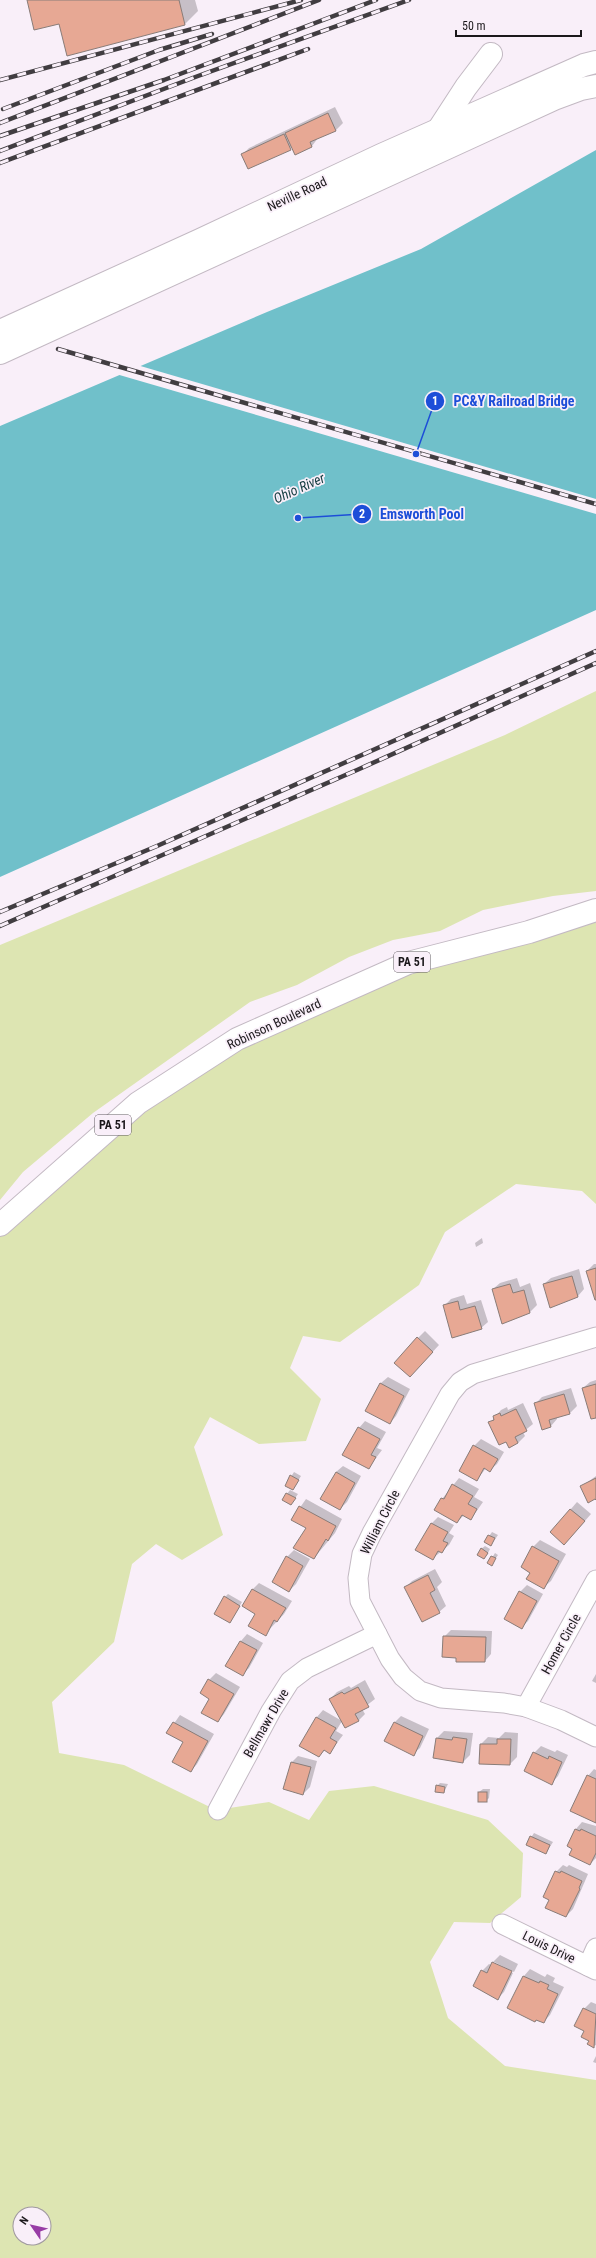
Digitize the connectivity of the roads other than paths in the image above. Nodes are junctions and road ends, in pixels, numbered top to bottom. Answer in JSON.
{"nodes":[{"id":1,"x":491,"y":54,"type":"dead end"},
{"id":2,"x":596,"y":62,"type":"edge"},
{"id":3,"x":596,"y":86,"type":"edge"},
{"id":4,"x":438,"y":130,"type":"junction"},
{"id":5,"x":0,"y":331,"type":"edge"},
{"id":6,"x":0,"y":353,"type":"edge"},
{"id":7,"x":596,"y":910,"type":"edge"},
{"id":8,"x":0,"y":1225,"type":"edge"},
{"id":9,"x":596,"y":1337,"type":"edge"},
{"id":10,"x":596,"y":1580,"type":"edge"},
{"id":11,"x":377,"y":1634,"type":"junction"},
{"id":12,"x":526,"y":1707,"type":"junction"},
{"id":13,"x":596,"y":1737,"type":"edge"},
{"id":14,"x":218,"y":1810,"type":"dead end"},
{"id":15,"x":502,"y":1924,"type":"dead end"},
{"id":16,"x":596,"y":1948,"type":"edge"},
{"id":17,"x":592,"y":1968,"type":"edge"}],
"edges":[{"from":1,"to":4,"type":"main road"},
{"from":2,"to":4,"type":"main road","name":"Neville Road"},
{"from":3,"to":6,"type":"main road","name":"Neville Road"},
{"from":4,"to":5,"type":"main road","name":"Neville Road"},
{"from":7,"to":8,"type":"main road","name":"Robinson Boulevard","number":"PA 51"},
{"from":9,"to":11,"type":"street","name":"William Circle"},
{"from":10,"to":12,"type":"street","name":"Homer Circle"},
{"from":11,"to":12,"type":"street","name":"William Circle"},
{"from":11,"to":14,"type":"street","name":"Bellmawr Drive"},
{"from":12,"to":13,"type":"street","name":"William Circle"},
{"from":15,"to":17,"type":"street","name":"Louis Drive"},
{"from":16,"to":17,"type":"street"}]}
